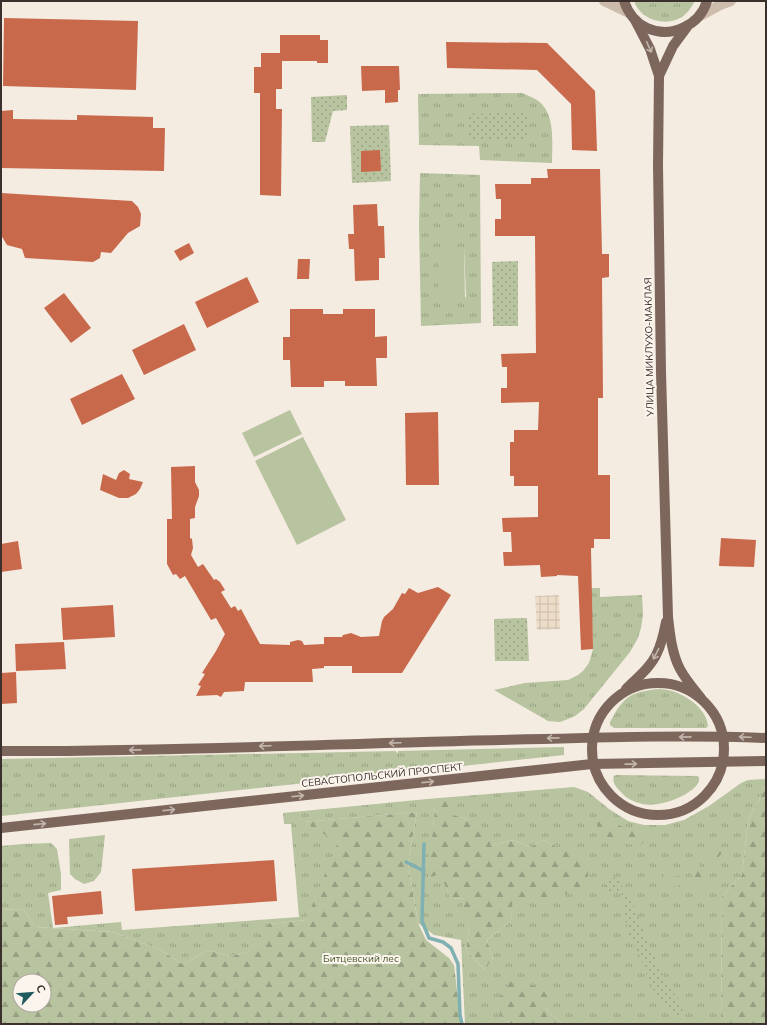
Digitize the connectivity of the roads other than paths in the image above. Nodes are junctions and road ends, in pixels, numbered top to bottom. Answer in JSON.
{"nodes":[{"id":1,"x":604,"y":1,"type":"edge"},
{"id":2,"x":624,"y":1,"type":"edge"},
{"id":3,"x":707,"y":1,"type":"edge"},
{"id":4,"x":730,"y":1,"type":"edge"},
{"id":5,"x":632,"y":16,"type":"junction"},
{"id":6,"x":698,"y":17,"type":"junction"},
{"id":7,"x":688,"y":25,"type":"junction"},
{"id":8,"x":659,"y":76,"type":"junction"},
{"id":9,"x":668,"y":617,"type":"junction"},
{"id":10,"x":617,"y":697,"type":"junction"},
{"id":11,"x":700,"y":698,"type":"junction"},
{"id":12,"x":724,"y":736,"type":"junction"},
{"id":13,"x":592,"y":738,"type":"junction"},
{"id":14,"x":766,"y":738,"type":"edge"},
{"id":15,"x":1,"y":750,"type":"edge"},
{"id":16,"x":725,"y":761,"type":"junction"},
{"id":17,"x":766,"y":761,"type":"edge"},
{"id":18,"x":592,"y":764,"type":"junction"},
{"id":19,"x":1,"y":828,"type":"edge"}],
"edges":[{"from":1,"to":5,"type":"street"},
{"from":2,"to":5,"type":"main road","name":"УЛИЦА МИКЛУХО-МАКЛАЯ"},
{"from":3,"to":6,"type":"main road"},
{"from":4,"to":6,"type":"street"},
{"from":5,"to":7,"type":"main road"},
{"from":5,"to":8,"type":"main road","name":"УЛИЦА МИКЛУХО-МАКЛАЯ","one_way":true},
{"from":6,"to":7,"type":"main road"},
{"from":7,"to":8,"type":"main road","name":"УЛИЦА МИКЛУХО-МАКЛАЯ"},
{"from":8,"to":9,"type":"main road","name":"УЛИЦА МИКЛУХО-МАКЛАЯ"},
{"from":9,"to":10,"type":"main road","name":"УЛИЦА МИКЛУХО-МАКЛАЯ","one_way":true},
{"from":9,"to":11,"type":"main road","name":"УЛИЦА МИКЛУХО-МАКЛАЯ"},
{"from":10,"to":11,"type":"main road"},
{"from":10,"to":13,"type":"main road","name":"УЛИЦА МИКЛУХО-МАКЛАЯ"},
{"from":11,"to":12,"type":"main road"},
{"from":12,"to":13,"type":"main road","one_way":true},
{"from":14,"to":12,"type":"main road","one_way":true},
{"from":12,"to":16,"type":"main road"},
{"from":13,"to":15,"type":"main road","one_way":true},
{"from":13,"to":18,"type":"main road","name":"УЛИЦА МИКЛУХО-МАКЛАЯ"},
{"from":16,"to":17,"type":"main road","name":"СЕВАСТОПОЛЬСКИЙ ПРОСПЕКТ"},
{"from":18,"to":16,"type":"main road","name":"СЕВАСТОПОЛЬСКИЙ ПРОСПЕКТ","one_way":true},
{"from":16,"to":18,"type":"main road"},
{"from":19,"to":18,"type":"main road","name":"СЕВАСТОПОЛЬСКИЙ ПРОСПЕКТ","one_way":true}]}
